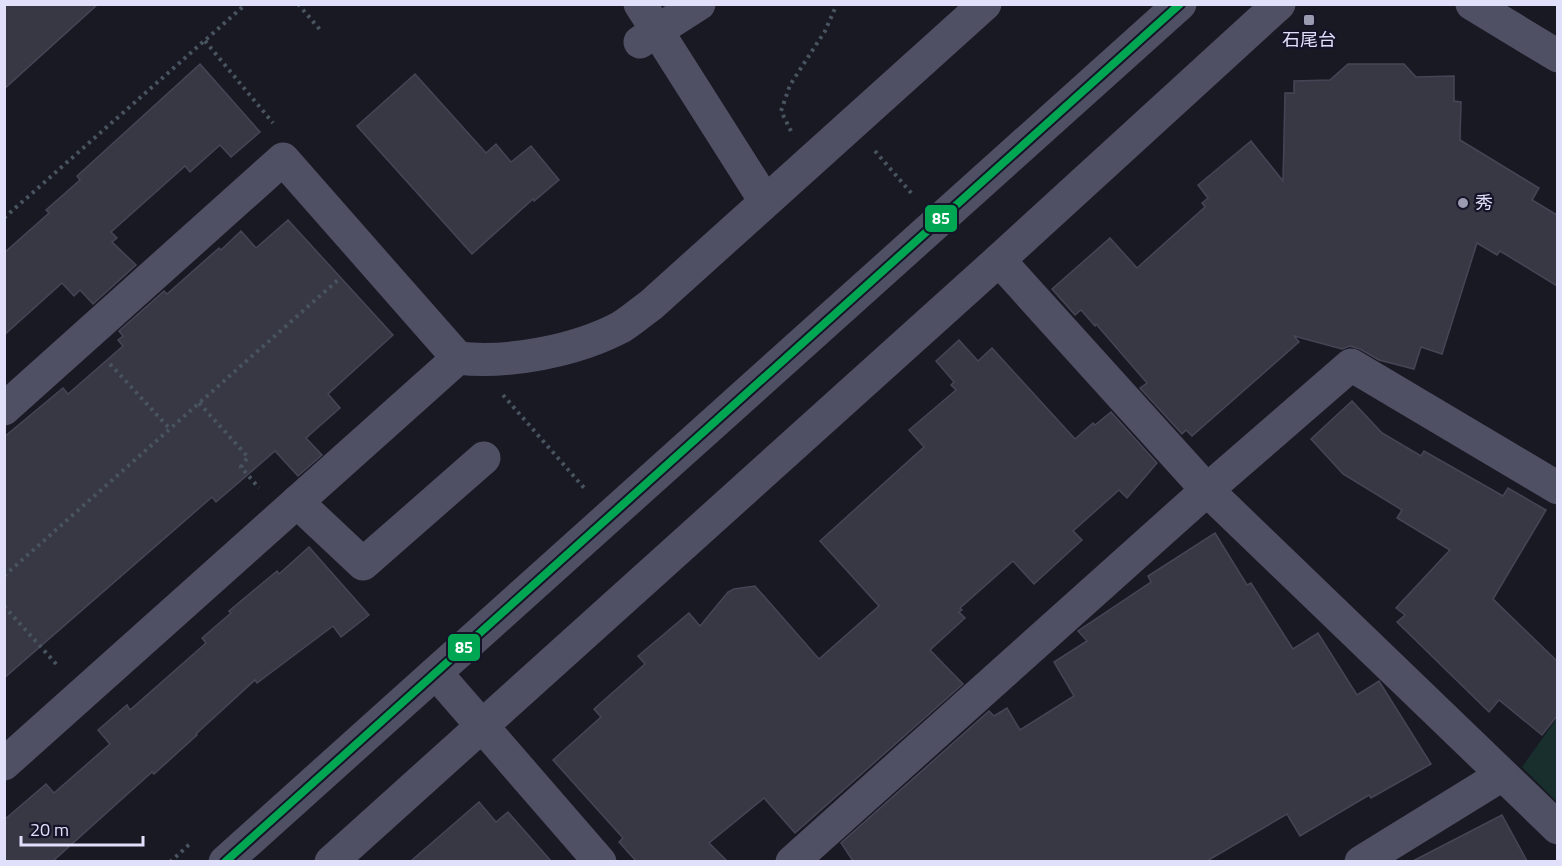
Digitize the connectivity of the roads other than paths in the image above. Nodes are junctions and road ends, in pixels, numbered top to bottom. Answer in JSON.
{"nodes":[{"id":1,"x":640,"y":4,"type":"edge"},
{"id":2,"x":699,"y":4,"type":"edge"},
{"id":3,"x":985,"y":4,"type":"edge"},
{"id":4,"x":1180,"y":4,"type":"edge"},
{"id":5,"x":1279,"y":4,"type":"edge"},
{"id":6,"x":1472,"y":4,"type":"edge"},
{"id":7,"x":648,"y":38,"type":"junction"},
{"id":8,"x":1557,"y":56,"type":"edge"},
{"id":9,"x":765,"y":201,"type":"junction"},
{"id":10,"x":999,"y":260,"type":"junction"},
{"id":11,"x":470,"y":360,"type":"junction"},
{"id":12,"x":4,"y":409,"type":"edge"},
{"id":13,"x":484,"y":458,"type":"dead end"},
{"id":14,"x":1557,"y":488,"type":"edge"},
{"id":15,"x":1208,"y":490,"type":"junction"},
{"id":16,"x":290,"y":509,"type":"junction"},
{"id":17,"x":436,"y":673,"type":"junction"},
{"id":18,"x":482,"y":727,"type":"junction"},
{"id":19,"x":4,"y":764,"type":"edge"},
{"id":20,"x":1502,"y":776,"type":"junction"},
{"id":21,"x":1557,"y":828,"type":"edge"},
{"id":22,"x":225,"y":861,"type":"edge"},
{"id":23,"x":331,"y":861,"type":"edge"},
{"id":24,"x":600,"y":861,"type":"edge"},
{"id":25,"x":792,"y":861,"type":"edge"},
{"id":26,"x":1361,"y":861,"type":"edge"}],
"edges":[{"from":1,"to":7,"type":"street"},
{"from":2,"to":7,"type":"street"},
{"from":3,"to":9,"type":"street"},
{"from":4,"to":17,"type":"street"},
{"from":5,"to":10,"type":"street"},
{"from":6,"to":8,"type":"street"},
{"from":7,"to":9,"type":"street"},
{"from":9,"to":11,"type":"street"},
{"from":10,"to":15,"type":"street"},
{"from":10,"to":18,"type":"street"},
{"from":11,"to":12,"type":"street"},
{"from":11,"to":16,"type":"street"},
{"from":13,"to":16,"type":"street"},
{"from":14,"to":15,"type":"street"},
{"from":15,"to":20,"type":"street"},
{"from":15,"to":25,"type":"street"},
{"from":16,"to":19,"type":"street"},
{"from":17,"to":18,"type":"street"},
{"from":17,"to":22,"type":"street"},
{"from":18,"to":23,"type":"street"},
{"from":18,"to":24,"type":"street"},
{"from":20,"to":21,"type":"street"},
{"from":20,"to":26,"type":"street"}]}
